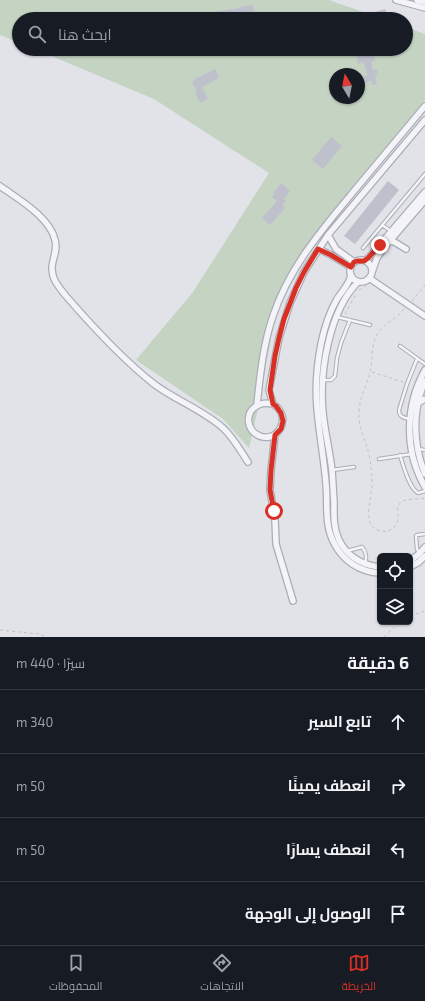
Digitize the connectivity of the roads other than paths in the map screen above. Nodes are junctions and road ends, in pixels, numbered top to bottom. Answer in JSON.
{"nodes":[{"id":1,"x":396,"y":0,"type":"edge"},
{"id":2,"x":418,"y":0,"type":"edge"},
{"id":3,"x":425,"y":2,"type":"edge"},
{"id":4,"x":425,"y":8,"type":"edge"},
{"id":5,"x":425,"y":106,"type":"edge"},
{"id":6,"x":425,"y":120,"type":"edge"},
{"id":7,"x":425,"y":174,"type":"edge"},
{"id":8,"x":0,"y":186,"type":"edge"},
{"id":9,"x":425,"y":192,"type":"edge"},
{"id":10,"x":425,"y":200,"type":"edge"},
{"id":11,"x":382,"y":224,"type":"junction"},
{"id":12,"x":392,"y":232,"type":"junction"},
{"id":13,"x":328,"y":235,"type":"junction"},
{"id":14,"x":391,"y":240,"type":"junction"},
{"id":15,"x":363,"y":248,"type":"dead end"},
{"id":16,"x":318,"y":249,"type":"junction"},
{"id":17,"x":406,"y":249,"type":"dead end"},
{"id":18,"x":364,"y":261,"type":"junction"},
{"id":19,"x":353,"y":265,"type":"junction"},
{"id":20,"x":372,"y":272,"type":"junction"},
{"id":21,"x":351,"y":275,"type":"junction"},
{"id":22,"x":371,"y":279,"type":"junction"},
{"id":23,"x":358,"y":282,"type":"junction"},
{"id":24,"x":337,"y":316,"type":"junction"},
{"id":25,"x":425,"y":316,"type":"edge"},
{"id":26,"x":350,"y":320,"type":"junction"},
{"id":27,"x":370,"y":325,"type":"dead end"},
{"id":28,"x":400,"y":346,"type":"dead end"},
{"id":29,"x":417,"y":359,"type":"junction"},
{"id":30,"x":425,"y":364,"type":"edge"},
{"id":31,"x":425,"y":370,"type":"edge"},
{"id":32,"x":323,"y":380,"type":"junction"},
{"id":33,"x":425,"y":382,"type":"edge"},
{"id":34,"x":425,"y":398,"type":"edge"},
{"id":35,"x":418,"y":403,"type":"junction"},
{"id":36,"x":273,"y":404,"type":"junction"},
{"id":37,"x":257,"y":406,"type":"junction"},
{"id":38,"x":410,"y":418,"type":"junction"},
{"id":39,"x":321,"y":422,"type":"junction"},
{"id":40,"x":275,"y":435,"type":"junction"},
{"id":41,"x":417,"y":449,"type":"junction"},
{"id":42,"x":425,"y":450,"type":"edge"},
{"id":43,"x":412,"y":454,"type":"junction"},
{"id":44,"x":400,"y":455,"type":"junction"},
{"id":45,"x":379,"y":459,"type":"dead end"},
{"id":46,"x":248,"y":462,"type":"dead end"},
{"id":47,"x":418,"y":465,"type":"junction"},
{"id":48,"x":354,"y":467,"type":"dead end"},
{"id":49,"x":332,"y":470,"type":"junction"},
{"id":50,"x":424,"y":472,"type":"edge"},
{"id":51,"x":425,"y":487,"type":"edge"},
{"id":52,"x":425,"y":491,"type":"edge"},
{"id":53,"x":425,"y":534,"type":"edge"},
{"id":54,"x":425,"y":547,"type":"edge"},
{"id":55,"x":346,"y":551,"type":"junction"},
{"id":56,"x":422,"y":555,"type":"edge"},
{"id":57,"x":413,"y":560,"type":"edge"},
{"id":58,"x":365,"y":564,"type":"junction"},
{"id":59,"x":413,"y":565,"type":"edge"},
{"id":60,"x":377,"y":567,"type":"edge"},
{"id":61,"x":377,"y":573,"type":"edge"},
{"id":62,"x":293,"y":601,"type":"dead end"}],
"edges":[{"from":1,"to":4,"type":"street"},
{"from":2,"to":3,"type":"street"},
{"from":5,"to":37,"type":"street"},
{"from":6,"to":13,"type":"street"},
{"from":7,"to":11,"type":"lane"},
{"from":8,"to":46,"type":"street"},
{"from":9,"to":12,"type":"street"},
{"from":10,"to":14,"type":"street"},
{"from":11,"to":12,"type":"lane"},
{"from":11,"to":15,"type":"lane"},
{"from":12,"to":18,"type":"street"},
{"from":13,"to":16,"type":"street"},
{"from":13,"to":19,"type":"street"},
{"from":14,"to":17,"type":"street"},
{"from":14,"to":20,"type":"street"},
{"from":16,"to":19,"type":"street"},
{"from":16,"to":36,"type":"street"},
{"from":18,"to":19,"type":"street"},
{"from":18,"to":20,"type":"street"},
{"from":19,"to":21,"type":"street"},
{"from":20,"to":22,"type":"street"},
{"from":21,"to":23,"type":"street"},
{"from":21,"to":39,"type":"street"},
{"from":22,"to":23,"type":"street"},
{"from":22,"to":25,"type":"street"},
{"from":23,"to":24,"type":"street"},
{"from":24,"to":26,"type":"lane"},
{"from":24,"to":32,"type":"street"},
{"from":26,"to":27,"type":"lane"},
{"from":26,"to":32,"type":"lane"},
{"from":28,"to":29,"type":"lane"},
{"from":29,"to":30,"type":"lane"},
{"from":29,"to":38,"type":"lane"},
{"from":31,"to":38,"type":"street"},
{"from":32,"to":39,"type":"street"},
{"from":33,"to":35,"type":"street"},
{"from":34,"to":35,"type":"street"},
{"from":35,"to":41,"type":"street"},
{"from":36,"to":37,"type":"street"},
{"from":36,"to":40,"type":"street"},
{"from":37,"to":40,"type":"street"},
{"from":38,"to":43,"type":"street"},
{"from":39,"to":49,"type":"street"},
{"from":39,"to":61,"type":"street"},
{"from":40,"to":62,"type":"street"},
{"from":41,"to":42,"type":"lane"},
{"from":41,"to":47,"type":"street"},
{"from":43,"to":44,"type":"lane"},
{"from":43,"to":47,"type":"street"},
{"from":44,"to":45,"type":"lane"},
{"from":44,"to":52,"type":"lane"},
{"from":47,"to":50,"type":"street"},
{"from":47,"to":51,"type":"street"},
{"from":48,"to":49,"type":"lane"},
{"from":49,"to":55,"type":"street"},
{"from":53,"to":56,"type":"lane"},
{"from":54,"to":56,"type":"street"},
{"from":55,"to":58,"type":"street"},
{"from":55,"to":58,"type":"lane"},
{"from":56,"to":57,"type":"street"},
{"from":56,"to":59,"type":"street"},
{"from":58,"to":60,"type":"street"}]}
